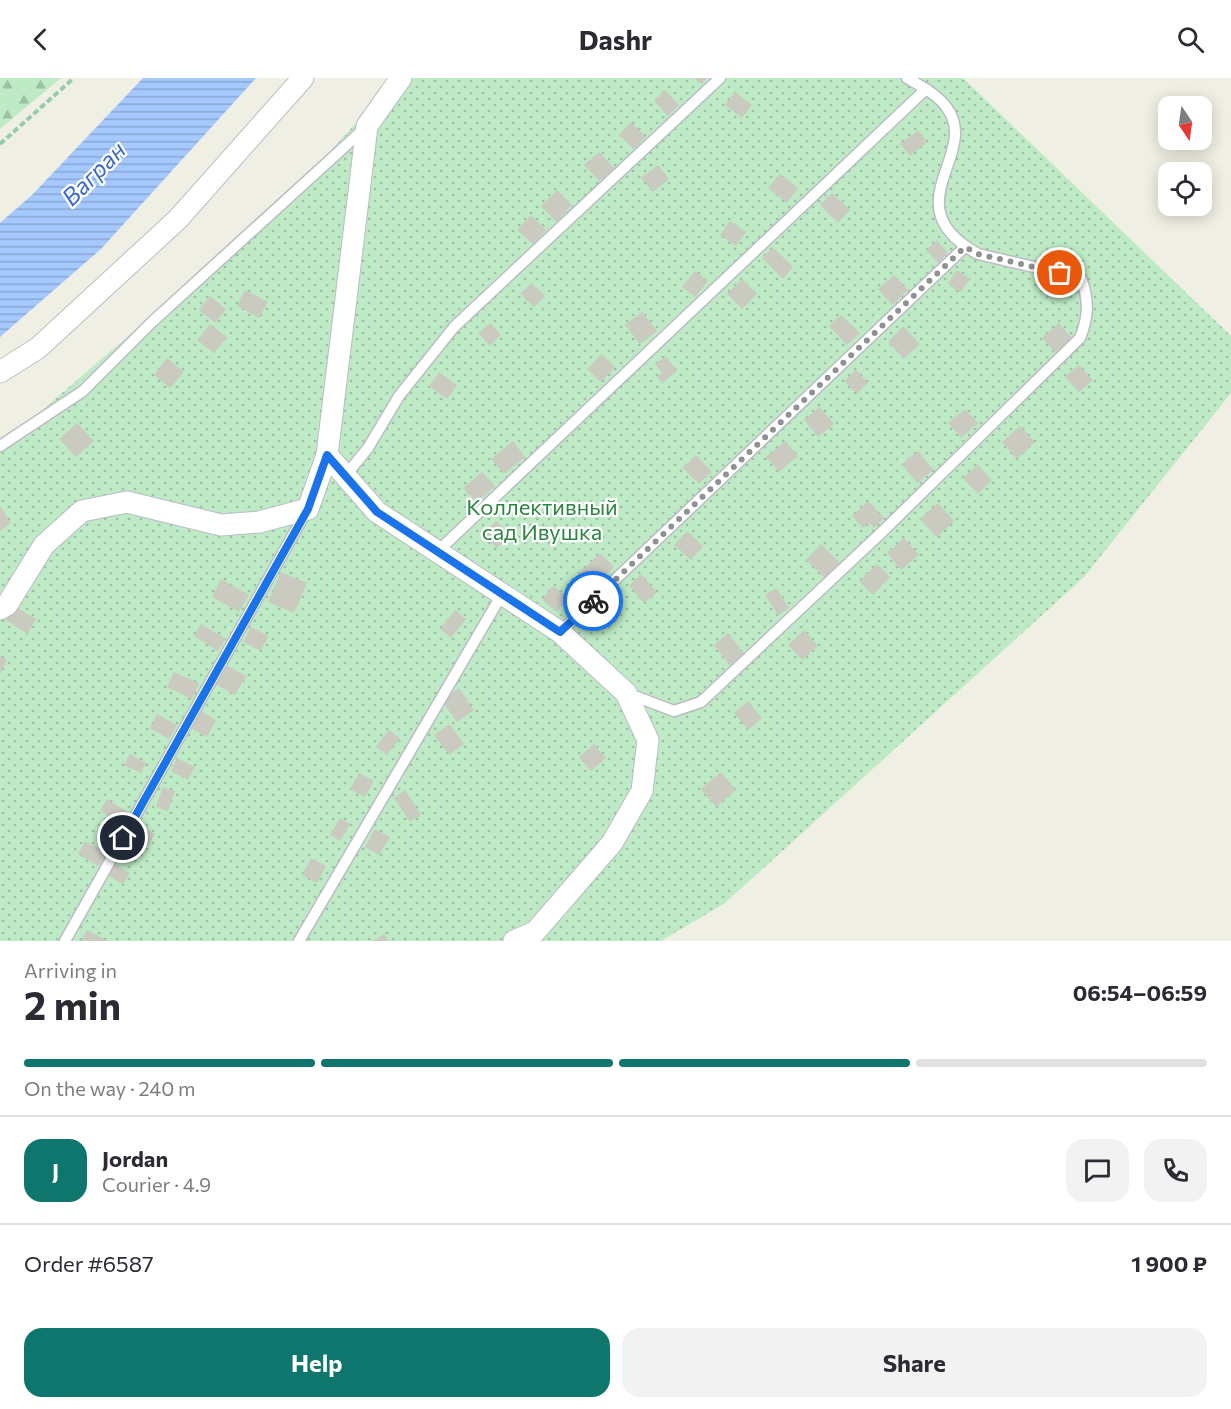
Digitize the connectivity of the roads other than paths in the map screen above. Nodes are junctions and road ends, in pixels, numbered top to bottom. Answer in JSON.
{"nodes":[{"id":1,"x":303,"y":78,"type":"edge"},
{"id":2,"x":401,"y":78,"type":"edge"},
{"id":3,"x":720,"y":78,"type":"edge"},
{"id":4,"x":907,"y":78,"type":"edge"},
{"id":5,"x":926,"y":89,"type":"junction"},
{"id":6,"x":367,"y":126,"type":"junction"},
{"id":7,"x":965,"y":247,"type":"junction"},
{"id":8,"x":0,"y":372,"type":"edge"},
{"id":9,"x":0,"y":446,"type":"edge"},
{"id":10,"x":327,"y":455,"type":"junction"},
{"id":11,"x":346,"y":475,"type":"junction"},
{"id":12,"x":308,"y":509,"type":"junction"},
{"id":13,"x":438,"y":551,"type":"junction"},
{"id":14,"x":501,"y":596,"type":"junction"},
{"id":15,"x":2,"y":611,"type":"edge"},
{"id":16,"x":560,"y":632,"type":"junction"},
{"id":17,"x":626,"y":693,"type":"junction"},
{"id":18,"x":65,"y":941,"type":"edge"},
{"id":19,"x":299,"y":941,"type":"edge"},
{"id":20,"x":514,"y":941,"type":"edge"}],
"edges":[{"from":1,"to":8,"type":"street"},
{"from":2,"to":6,"type":"street"},
{"from":3,"to":11,"type":"lane"},
{"from":4,"to":5,"type":"lane"},
{"from":5,"to":7,"type":"lane"},
{"from":5,"to":13,"type":"lane"},
{"from":6,"to":9,"type":"lane"},
{"from":6,"to":10,"type":"street"},
{"from":7,"to":16,"type":"lane"},
{"from":7,"to":17,"type":"lane"},
{"from":10,"to":11,"type":"street"},
{"from":10,"to":12,"type":"street"},
{"from":11,"to":13,"type":"street"},
{"from":12,"to":15,"type":"street"},
{"from":12,"to":18,"type":"lane"},
{"from":13,"to":14,"type":"street"},
{"from":14,"to":16,"type":"street"},
{"from":14,"to":19,"type":"lane"},
{"from":16,"to":17,"type":"street"},
{"from":17,"to":20,"type":"street"}]}
